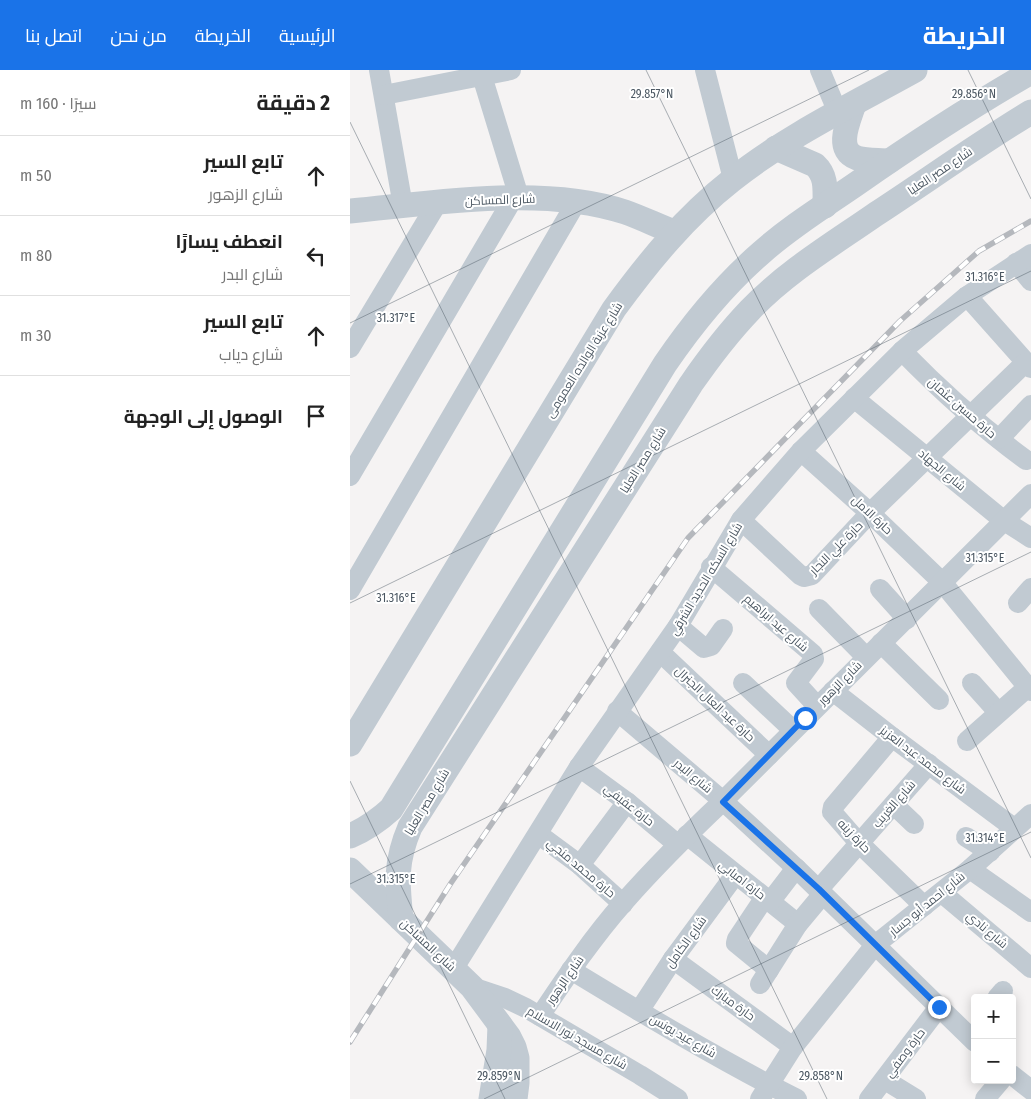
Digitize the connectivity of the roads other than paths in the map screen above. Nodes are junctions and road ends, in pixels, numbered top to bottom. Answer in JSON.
{"nodes":[{"id":1,"x":379,"y":70,"type":"edge"},
{"id":2,"x":705,"y":70,"type":"edge"},
{"id":3,"x":820,"y":70,"type":"edge"},
{"id":4,"x":915,"y":70,"type":"edge"},
{"id":5,"x":505,"y":71,"type":"edge"},
{"id":6,"x":1031,"y":72,"type":"edge"},
{"id":7,"x":482,"y":76,"type":"junction"},
{"id":8,"x":384,"y":95,"type":"junction"},
{"id":9,"x":846,"y":109,"type":"junction"},
{"id":10,"x":1031,"y":112,"type":"edge"},
{"id":11,"x":776,"y":148,"type":"junction"},
{"id":12,"x":889,"y":161,"type":"junction"},
{"id":13,"x":733,"y":179,"type":"junction"},
{"id":14,"x":516,"y":197,"type":"junction"},
{"id":15,"x":438,"y":202,"type":"junction"},
{"id":16,"x":577,"y":202,"type":"junction"},
{"id":17,"x":402,"y":206,"type":"junction"},
{"id":18,"x":825,"y":206,"type":"junction"},
{"id":19,"x":350,"y":211,"type":"edge"},
{"id":20,"x":674,"y":232,"type":"junction"},
{"id":21,"x":1024,"y":259,"type":"edge"},
{"id":22,"x":1031,"y":281,"type":"edge"},
{"id":23,"x":726,"y":285,"type":"junction"},
{"id":24,"x":967,"y":296,"type":"junction"},
{"id":25,"x":751,"y":309,"type":"junction"},
{"id":26,"x":350,"y":348,"type":"edge"},
{"id":27,"x":902,"y":352,"type":"junction"},
{"id":28,"x":1028,"y":366,"type":"edge"},
{"id":29,"x":854,"y":398,"type":"junction"},
{"id":30,"x":1031,"y":406,"type":"edge"},
{"id":31,"x":970,"y":416,"type":"junction"},
{"id":32,"x":999,"y":439,"type":"junction"},
{"id":33,"x":800,"y":450,"type":"junction"},
{"id":34,"x":927,"y":457,"type":"junction"},
{"id":35,"x":1026,"y":460,"type":"dead end"},
{"id":36,"x":350,"y":476,"type":"edge"},
{"id":37,"x":1031,"y":494,"type":"edge"},
{"id":38,"x":870,"y":513,"type":"junction"},
{"id":39,"x":741,"y":520,"type":"junction"},
{"id":40,"x":1003,"y":520,"type":"junction"},
{"id":41,"x":1031,"y":538,"type":"edge"},
{"id":42,"x":712,"y":567,"type":"junction"},
{"id":43,"x":942,"y":582,"type":"junction"},
{"id":44,"x":1031,"y":588,"type":"edge"},
{"id":45,"x":880,"y":589,"type":"dead end"},
{"id":46,"x":350,"y":590,"type":"edge"},
{"id":47,"x":1018,"y":603,"type":"dead end"},
{"id":48,"x":819,"y":609,"type":"dead end"},
{"id":49,"x":906,"y":619,"type":"junction"},
{"id":50,"x":678,"y":626,"type":"junction"},
{"id":51,"x":723,"y":629,"type":"dead end"},
{"id":52,"x":881,"y":643,"type":"junction"},
{"id":53,"x":660,"y":652,"type":"junction"},
{"id":54,"x":866,"y":657,"type":"junction"},
{"id":55,"x":972,"y":683,"type":"dead end"},
{"id":56,"x":743,"y":684,"type":"dead end"},
{"id":57,"x":1029,"y":689,"type":"edge"},
{"id":58,"x":833,"y":691,"type":"junction"},
{"id":59,"x":939,"y":700,"type":"dead end"},
{"id":60,"x":817,"y":706,"type":"junction"},
{"id":61,"x":617,"y":711,"type":"junction"},
{"id":62,"x":998,"y":712,"type":"junction"},
{"id":63,"x":794,"y":730,"type":"junction"},
{"id":64,"x":892,"y":737,"type":"junction"},
{"id":65,"x":967,"y":741,"type":"dead end"},
{"id":66,"x":350,"y":744,"type":"edge"},
{"id":67,"x":769,"y":755,"type":"junction"},
{"id":68,"x":929,"y":764,"type":"junction"},
{"id":69,"x":579,"y":767,"type":"junction"},
{"id":70,"x":627,"y":802,"type":"junction"},
{"id":71,"x":723,"y":802,"type":"junction"},
{"id":72,"x":894,"y":805,"type":"junction"},
{"id":73,"x":1031,"y":814,"type":"edge"},
{"id":74,"x":914,"y":824,"type":"dead end"},
{"id":75,"x":1014,"y":828,"type":"junction"},
{"id":76,"x":538,"y":834,"type":"junction"},
{"id":77,"x":350,"y":836,"type":"edge"},
{"id":78,"x":966,"y":837,"type":"dead end"},
{"id":79,"x":682,"y":840,"type":"junction"},
{"id":80,"x":859,"y":843,"type":"junction"},
{"id":81,"x":990,"y":852,"type":"junction"},
{"id":82,"x":580,"y":865,"type":"junction"},
{"id":83,"x":796,"y":868,"type":"junction"},
{"id":84,"x":970,"y":869,"type":"junction"},
{"id":85,"x":350,"y":870,"type":"edge"},
{"id":86,"x":735,"y":875,"type":"junction"},
{"id":87,"x":821,"y":891,"type":"junction"},
{"id":88,"x":942,"y":892,"type":"junction"},
{"id":89,"x":767,"y":900,"type":"junction"},
{"id":90,"x":622,"y":904,"type":"junction"},
{"id":91,"x":924,"y":906,"type":"junction"},
{"id":92,"x":1031,"y":912,"type":"edge"},
{"id":93,"x":400,"y":919,"type":"junction"},
{"id":94,"x":798,"y":924,"type":"junction"},
{"id":95,"x":876,"y":945,"type":"junction"},
{"id":96,"x":673,"y":959,"type":"junction"},
{"id":97,"x":454,"y":968,"type":"junction"},
{"id":98,"x":1031,"y":968,"type":"edge"},
{"id":99,"x":571,"y":970,"type":"junction"},
{"id":100,"x":472,"y":987,"type":"junction"},
{"id":101,"x":939,"y":1007,"type":"junction"},
{"id":102,"x":639,"y":1011,"type":"junction"},
{"id":103,"x":540,"y":1016,"type":"junction"},
{"id":104,"x":500,"y":1026,"type":"junction"},
{"id":105,"x":971,"y":1032,"type":"edge"},
{"id":106,"x":794,"y":1047,"type":"junction"},
{"id":107,"x":1019,"y":1079,"type":"edge"},
{"id":108,"x":885,"y":1080,"type":"junction"},
{"id":109,"x":764,"y":1092,"type":"edge"},
{"id":110,"x":491,"y":1099,"type":"edge"},
{"id":111,"x":516,"y":1099,"type":"edge"},
{"id":112,"x":678,"y":1099,"type":"edge"},
{"id":113,"x":797,"y":1099,"type":"edge"},
{"id":114,"x":870,"y":1099,"type":"edge"},
{"id":115,"x":916,"y":1099,"type":"edge"},
{"id":116,"x":985,"y":1099,"type":"edge"}],
"edges":[{"from":1,"to":8,"type":"street"},
{"from":2,"to":13,"type":"street"},
{"from":3,"to":9,"type":"street"},
{"from":4,"to":9,"type":"street","name":"شارع عزبة الوالده العمومى"},
{"from":5,"to":7,"type":"street"},
{"from":6,"to":12,"type":"street"},
{"from":7,"to":8,"type":"street"},
{"from":7,"to":14,"type":"street"},
{"from":8,"to":17,"type":"street"},
{"from":9,"to":11,"type":"street","name":"شارع عزبة الوالده العمومى"},
{"from":9,"to":12,"type":"street"},
{"from":10,"to":25,"type":"street","name":"شارع مصر العليا"},
{"from":11,"to":13,"type":"street","name":"شارع عزبة الوالده العمومى"},
{"from":11,"to":18,"type":"street"},
{"from":12,"to":18,"type":"street"},
{"from":13,"to":20,"type":"street","name":"شارع عزبة الوالده العمومى"},
{"from":14,"to":15,"type":"street","name":"شارع المساكن"},
{"from":14,"to":16,"type":"street","name":"شارع المساكن"},
{"from":14,"to":36,"type":"street"},
{"from":15,"to":17,"type":"street","name":"شارع المساكن"},
{"from":15,"to":26,"type":"street"},
{"from":16,"to":20,"type":"street","name":"شارع المساكن"},
{"from":16,"to":46,"type":"street"},
{"from":17,"to":19,"type":"street","name":"شارع المساكن"},
{"from":18,"to":23,"type":"street"},
{"from":20,"to":66,"type":"street","name":"شارع عزبة الوالده العمومى"},
{"from":21,"to":22,"type":"street"},
{"from":21,"to":24,"type":"street","name":"شارع السكه الحديد الشرقي"},
{"from":23,"to":25,"type":"street"},
{"from":23,"to":77,"type":"street"},
{"from":24,"to":27,"type":"street","name":"شارع السكه الحديد الشرقي"},
{"from":24,"to":28,"type":"street"},
{"from":25,"to":93,"type":"street","name":"شارع مصر العليا"},
{"from":27,"to":29,"type":"street","name":"شارع السكه الحديد الشرقي"},
{"from":27,"to":31,"type":"street","name":"حارة حسين عثمان"},
{"from":28,"to":31,"type":"street","name":"حارة علي النجار"},
{"from":29,"to":33,"type":"street","name":"شارع السكه الحديد الشرقي"},
{"from":29,"to":34,"type":"street","name":"شارع الجهاد"},
{"from":30,"to":32,"type":"street"},
{"from":31,"to":32,"type":"street","name":"حارة حسين عثمان"},
{"from":31,"to":34,"type":"street","name":"حارة علي النجار"},
{"from":32,"to":35,"type":"street","name":"حارة حسين عثمان"},
{"from":33,"to":38,"type":"street","name":"حارة الامل"},
{"from":33,"to":39,"type":"street","name":"شارع السكه الحديد الشرقي"},
{"from":34,"to":38,"type":"street","name":"حارة علي النجار"},
{"from":34,"to":40,"type":"street","name":"شارع الجهاد"},
{"from":37,"to":40,"type":"street","name":"شارع الزهور"},
{"from":38,"to":39,"type":"street","name":"حارة علي النجار"},
{"from":38,"to":43,"type":"street","name":"حارة الامل"},
{"from":39,"to":42,"type":"street","name":"شارع السكه الحديد الشرقي"},
{"from":40,"to":41,"type":"street","name":"شارع الجهاد"},
{"from":40,"to":43,"type":"street","name":"شارع الزهور"},
{"from":42,"to":50,"type":"street","name":"شارع السكه الحديد الشرقي"},
{"from":42,"to":60,"type":"street","name":"شارع عيد ابراهيم"},
{"from":43,"to":49,"type":"street","name":"شارع الزهور"},
{"from":43,"to":57,"type":"street","name":"حارة الامل"},
{"from":44,"to":47,"type":"street"},
{"from":45,"to":49,"type":"street"},
{"from":48,"to":54,"type":"street"},
{"from":49,"to":52,"type":"street","name":"شارع الزهور"},
{"from":50,"to":51,"type":"street"},
{"from":50,"to":53,"type":"street","name":"شارع السكه الحديد الشرقي"},
{"from":52,"to":54,"type":"street","name":"شارع الزهور"},
{"from":52,"to":59,"type":"street"},
{"from":53,"to":61,"type":"street","name":"شارع السكه الحديد الشرقي"},
{"from":53,"to":67,"type":"street","name":"حارة عبد العال الجنرال"},
{"from":54,"to":58,"type":"street","name":"شارع الزهور"},
{"from":55,"to":62,"type":"street"},
{"from":56,"to":63,"type":"street"},
{"from":57,"to":62,"type":"street"},
{"from":58,"to":60,"type":"street","name":"شارع الزهور"},
{"from":58,"to":64,"type":"street","name":"شارع محمد عبد العزيز"},
{"from":60,"to":63,"type":"street","name":"شارع الزهور"},
{"from":61,"to":69,"type":"street","name":"شارع السكه الحديد الشرقي"},
{"from":61,"to":71,"type":"street","name":"شارع البدر"},
{"from":62,"to":65,"type":"street"},
{"from":63,"to":67,"type":"street","name":"شارع الزهور"},
{"from":64,"to":68,"type":"street","name":"شارع محمد عبد العزيز"},
{"from":64,"to":80,"type":"street","name":"حارة زينه"},
{"from":67,"to":71,"type":"street","name":"شارع الزهور"},
{"from":68,"to":72,"type":"street","name":"شارع الغريب"},
{"from":68,"to":75,"type":"street","name":"شارع محمد عبد العزيز"},
{"from":69,"to":70,"type":"street","name":"حارة عفيفي"},
{"from":69,"to":76,"type":"street","name":"شارع السكه الحديد الشرقي"},
{"from":70,"to":79,"type":"street","name":"حارة عفيفي"},
{"from":70,"to":82,"type":"street"},
{"from":71,"to":79,"type":"street","name":"شارع الزهور"},
{"from":71,"to":83,"type":"street","name":"شارع البدر"},
{"from":72,"to":74,"type":"street"},
{"from":72,"to":80,"type":"street","name":"شارع الغريب"},
{"from":73,"to":75,"type":"street","name":"شارع احمد أبو جسار"},
{"from":75,"to":81,"type":"street","name":"شارع احمد أبو جسار"},
{"from":76,"to":82,"type":"street","name":"حارة محمد منجي"},
{"from":76,"to":97,"type":"street","name":"شارع السكه الحديد الشرقي"},
{"from":78,"to":81,"type":"street"},
{"from":79,"to":86,"type":"street","name":"حارة امبابي"},
{"from":79,"to":90,"type":"street","name":"شارع الزهور"},
{"from":80,"to":87,"type":"street","name":"شارع الغريب"},
{"from":80,"to":91,"type":"street","name":"حارة زينه"},
{"from":81,"to":84,"type":"street","name":"شارع احمد أبو جسار"},
{"from":82,"to":90,"type":"street","name":"حارة محمد منجي"},
{"from":83,"to":87,"type":"street","name":"شارع البدر"},
{"from":83,"to":89,"type":"street"},
{"from":84,"to":88,"type":"street","name":"شارع احمد أبو جسار"},
{"from":84,"to":92,"type":"street"},
{"from":85,"to":93,"type":"street","name":"شارع المساكن"},
{"from":86,"to":89,"type":"street","name":"حارة امبابي"},
{"from":86,"to":96,"type":"street","name":"شارع الكامل"},
{"from":87,"to":94,"type":"street","name":"شارع الغريب"},
{"from":87,"to":95,"type":"street","name":"شارع البدر"},
{"from":88,"to":91,"type":"street","name":"شارع احمد أبو جسار"},
{"from":88,"to":98,"type":"street","name":"شارع نادي"},
{"from":89,"to":94,"type":"street","name":"حارة امبابي"},
{"from":89,"to":94,"type":"street","name":"شارع الغريب"},
{"from":90,"to":99,"type":"street","name":"شارع الزهور"},
{"from":91,"to":95,"type":"street","name":"شارع احمد أبو جسار"},
{"from":93,"to":97,"type":"street","name":"شارع المساكن"},
{"from":95,"to":101,"type":"street","name":"شارع البدر"},
{"from":95,"to":106,"type":"street","name":"شارع احمد أبو جسار"},
{"from":96,"to":102,"type":"street","name":"شارع الكامل"},
{"from":96,"to":106,"type":"street","name":"حارة مبارك"},
{"from":97,"to":100,"type":"street","name":"شارع المساكن"},
{"from":99,"to":102,"type":"street","name":"شارع عيد يونس"},
{"from":99,"to":103,"type":"street","name":"شارع الزهور"},
{"from":100,"to":103,"type":"street","name":"شارع مسجد نور الاسلام"},
{"from":100,"to":104,"type":"street","name":"شارع المساكن"},
{"from":101,"to":105,"type":"street","name":"شارع البدر"},
{"from":101,"to":108,"type":"street","name":"حارة وصفي"},
{"from":102,"to":109,"type":"street","name":"شارع عيد يونس"},
{"from":103,"to":112,"type":"street","name":"شارع مسجد نور الاسلام"},
{"from":104,"to":110,"type":"street"},
{"from":104,"to":111,"type":"street","name":"شارع المساكن"},
{"from":106,"to":109,"type":"street","name":"شارع احمد أبو جسار"},
{"from":107,"to":116,"type":"street"},
{"from":108,"to":114,"type":"street","name":"حارة وصفي"},
{"from":108,"to":115,"type":"street"},
{"from":109,"to":113,"type":"street","name":"شارع عيد يونس"}]}
